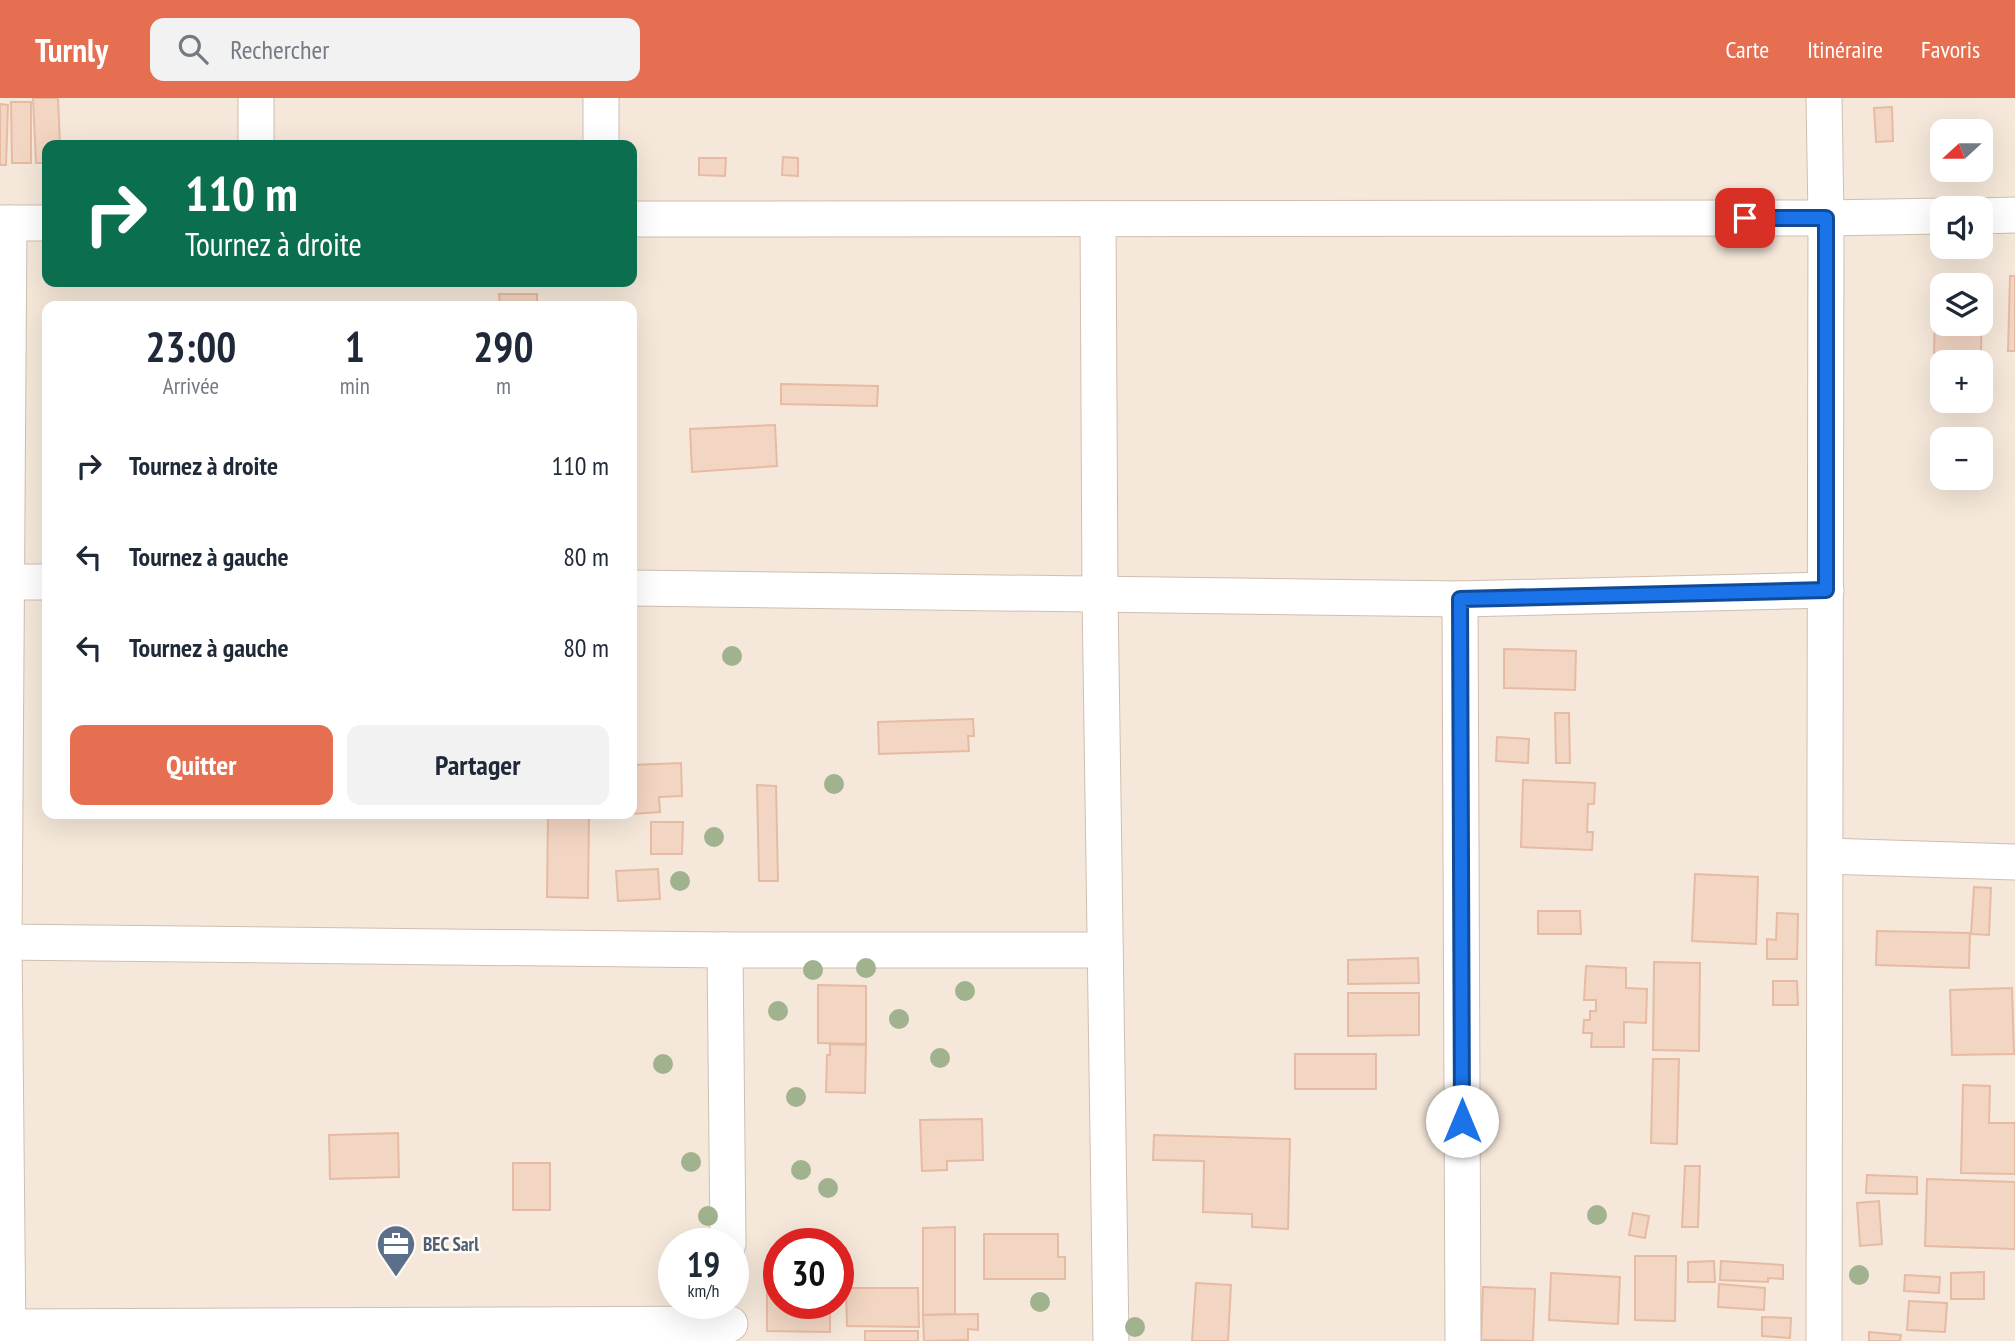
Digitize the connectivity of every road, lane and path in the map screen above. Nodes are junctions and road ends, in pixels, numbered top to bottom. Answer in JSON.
{"nodes":[{"id":1,"x":256,"y":98,"type":"edge"},
{"id":2,"x":601,"y":98,"type":"edge"},
{"id":3,"x":1824,"y":98,"type":"edge"},
{"id":4,"x":256,"y":140,"type":"edge"},
{"id":5,"x":601,"y":140,"type":"edge"},
{"id":6,"x":2015,"y":215,"type":"edge"},
{"id":7,"x":1930,"y":216,"type":"edge"},
{"id":8,"x":1993,"y":216,"type":"edge"},
{"id":9,"x":1826,"y":218,"type":"junction"},
{"id":10,"x":637,"y":219,"type":"edge"},
{"id":11,"x":1098,"y":219,"type":"junction"},
{"id":12,"x":4,"y":223,"type":"edge"},
{"id":13,"x":42,"y":223,"type":"edge"},
{"id":14,"x":6,"y":582,"type":"junction"},
{"id":15,"x":42,"y":582,"type":"edge"},
{"id":16,"x":637,"y":589,"type":"edge"},
{"id":17,"x":1826,"y":590,"type":"junction"},
{"id":18,"x":1100,"y":594,"type":"junction"},
{"id":19,"x":1460,"y":599,"type":"junction"},
{"id":20,"x":1826,"y":856,"type":"junction"},
{"id":21,"x":2015,"y":862,"type":"edge"},
{"id":22,"x":2,"y":942,"type":"edge"},
{"id":23,"x":724,"y":950,"type":"junction"},
{"id":24,"x":1105,"y":950,"type":"junction"},
{"id":25,"x":729,"y":1228,"type":"edge"},
{"id":26,"x":729,"y":1323,"type":"edge"},
{"id":27,"x":8,"y":1334,"type":"edge"},
{"id":28,"x":1111,"y":1341,"type":"edge"},
{"id":29,"x":1463,"y":1341,"type":"edge"},
{"id":30,"x":1824,"y":1341,"type":"edge"}],
"edges":[{"from":1,"to":4,"type":"street"},
{"from":2,"to":5,"type":"street"},
{"from":3,"to":9,"type":"street"},
{"from":6,"to":8,"type":"street"},
{"from":7,"to":9,"type":"street"},
{"from":9,"to":11,"type":"street"},
{"from":9,"to":17,"type":"street"},
{"from":10,"to":11,"type":"street"},
{"from":11,"to":18,"type":"street"},
{"from":12,"to":13,"type":"street"},
{"from":12,"to":14,"type":"street"},
{"from":14,"to":15,"type":"street"},
{"from":14,"to":22,"type":"street"},
{"from":16,"to":18,"type":"street"},
{"from":17,"to":19,"type":"street"},
{"from":17,"to":20,"type":"street"},
{"from":18,"to":19,"type":"street"},
{"from":18,"to":24,"type":"street"},
{"from":19,"to":29,"type":"street"},
{"from":20,"to":21,"type":"street"},
{"from":20,"to":30,"type":"street"},
{"from":22,"to":23,"type":"street"},
{"from":22,"to":27,"type":"street"},
{"from":23,"to":24,"type":"street"},
{"from":23,"to":25,"type":"street"},
{"from":24,"to":28,"type":"street"},
{"from":26,"to":27,"type":"street"}]}
